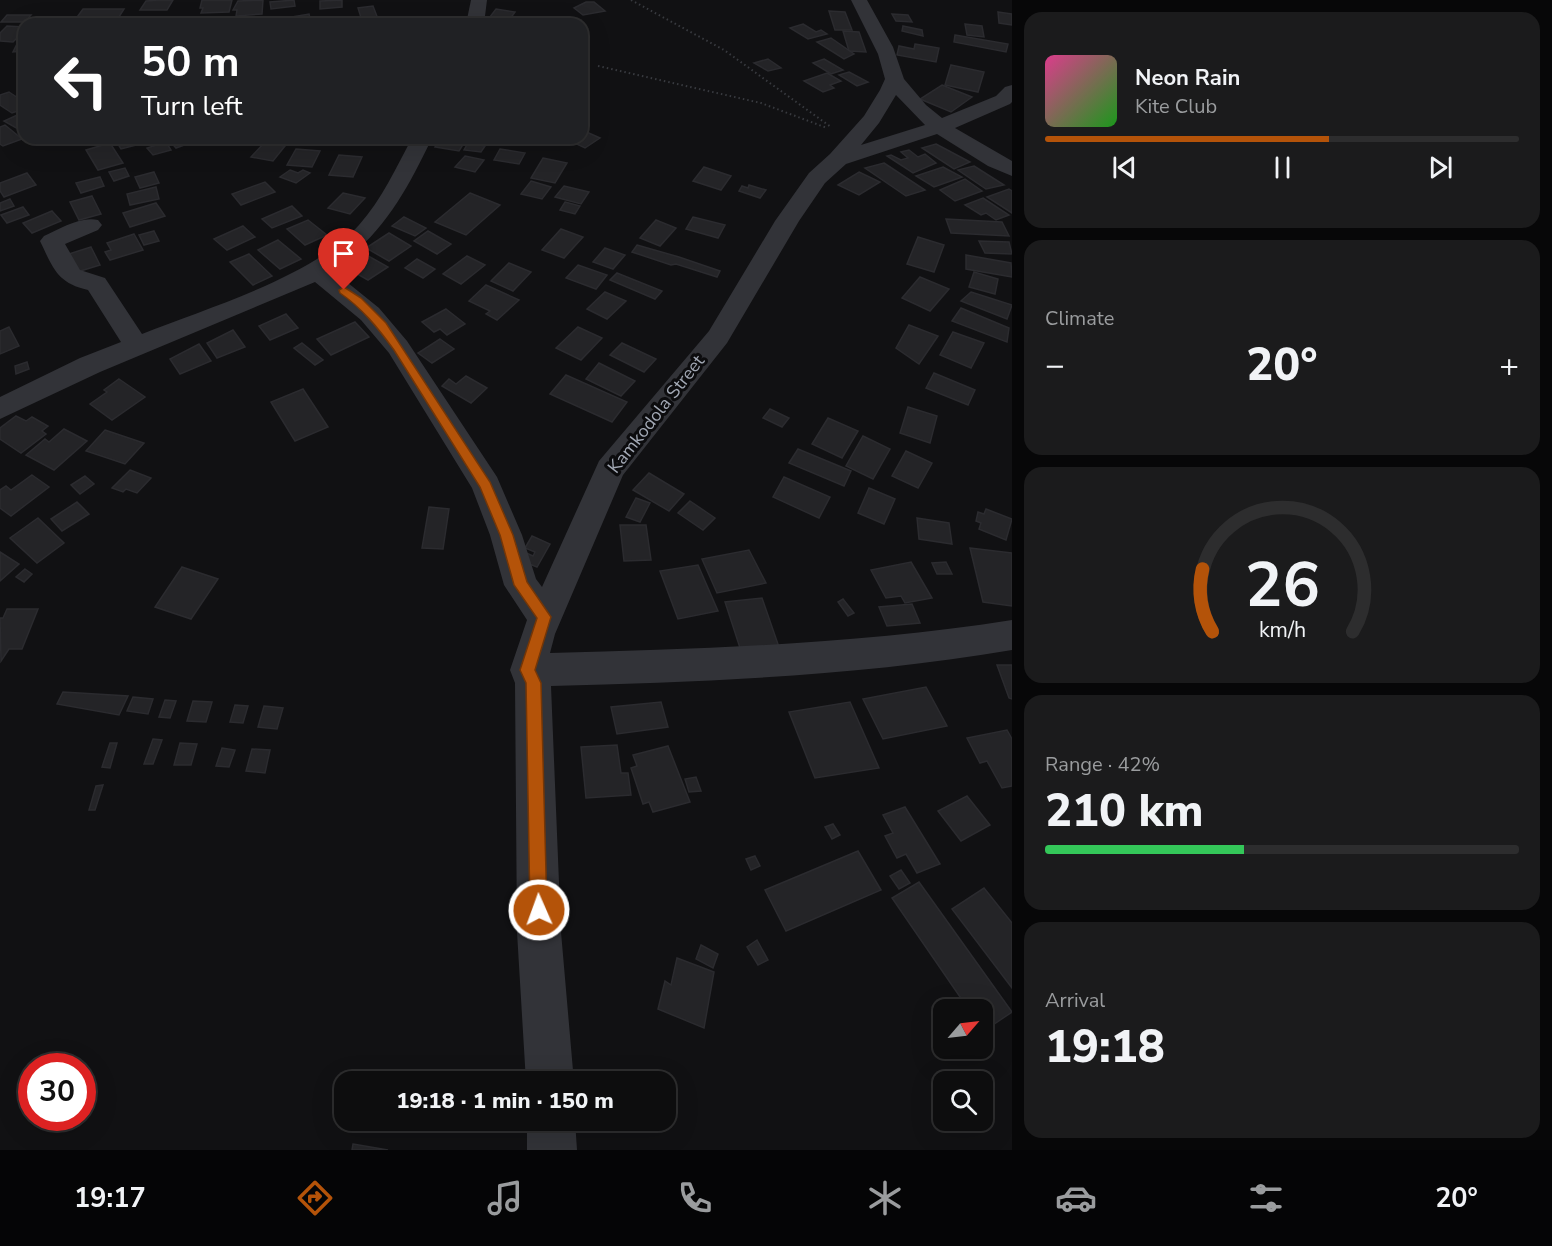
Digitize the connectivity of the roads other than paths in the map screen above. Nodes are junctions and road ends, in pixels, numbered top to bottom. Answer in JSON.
{"nodes":[{"id":1,"x":479,"y":0,"type":"edge"},
{"id":2,"x":859,"y":0,"type":"edge"},
{"id":3,"x":476,"y":18,"type":"edge"},
{"id":4,"x":894,"y":79,"type":"junction"},
{"id":5,"x":1012,"y":92,"type":"edge"},
{"id":6,"x":939,"y":127,"type":"junction"},
{"id":7,"x":419,"y":144,"type":"edge"},
{"id":8,"x":845,"y":145,"type":"junction"},
{"id":9,"x":1012,"y":170,"type":"edge"},
{"id":10,"x":90,"y":225,"type":"dead end"},
{"id":11,"x":316,"y":270,"type":"junction"},
{"id":12,"x":137,"y":346,"type":"junction"},
{"id":13,"x":1,"y":407,"type":"edge"},
{"id":14,"x":544,"y":617,"type":"junction"},
{"id":15,"x":1012,"y":635,"type":"edge"},
{"id":16,"x":528,"y":670,"type":"junction"},
{"id":17,"x":549,"y":1071,"type":"edge"},
{"id":18,"x":551,"y":1131,"type":"edge"},
{"id":19,"x":552,"y":1150,"type":"edge"}],
"edges":[{"from":1,"to":3,"type":"street"},
{"from":2,"to":4,"type":"street"},
{"from":4,"to":6,"type":"street"},
{"from":4,"to":8,"type":"street","name":"Kamkodola Street"},
{"from":5,"to":6,"type":"street"},
{"from":6,"to":8,"type":"street"},
{"from":6,"to":9,"type":"street"},
{"from":7,"to":11,"type":"street"},
{"from":8,"to":14,"type":"street","name":"Kamkodola Street"},
{"from":10,"to":12,"type":"street"},
{"from":11,"to":12,"type":"street"},
{"from":11,"to":14,"type":"street"},
{"from":12,"to":13,"type":"street"},
{"from":14,"to":16,"type":"street","name":"Kamkodola Street"},
{"from":15,"to":16,"type":"street"},
{"from":16,"to":17,"type":"street","name":"Kamkodola Street"},
{"from":18,"to":19,"type":"street"}]}
